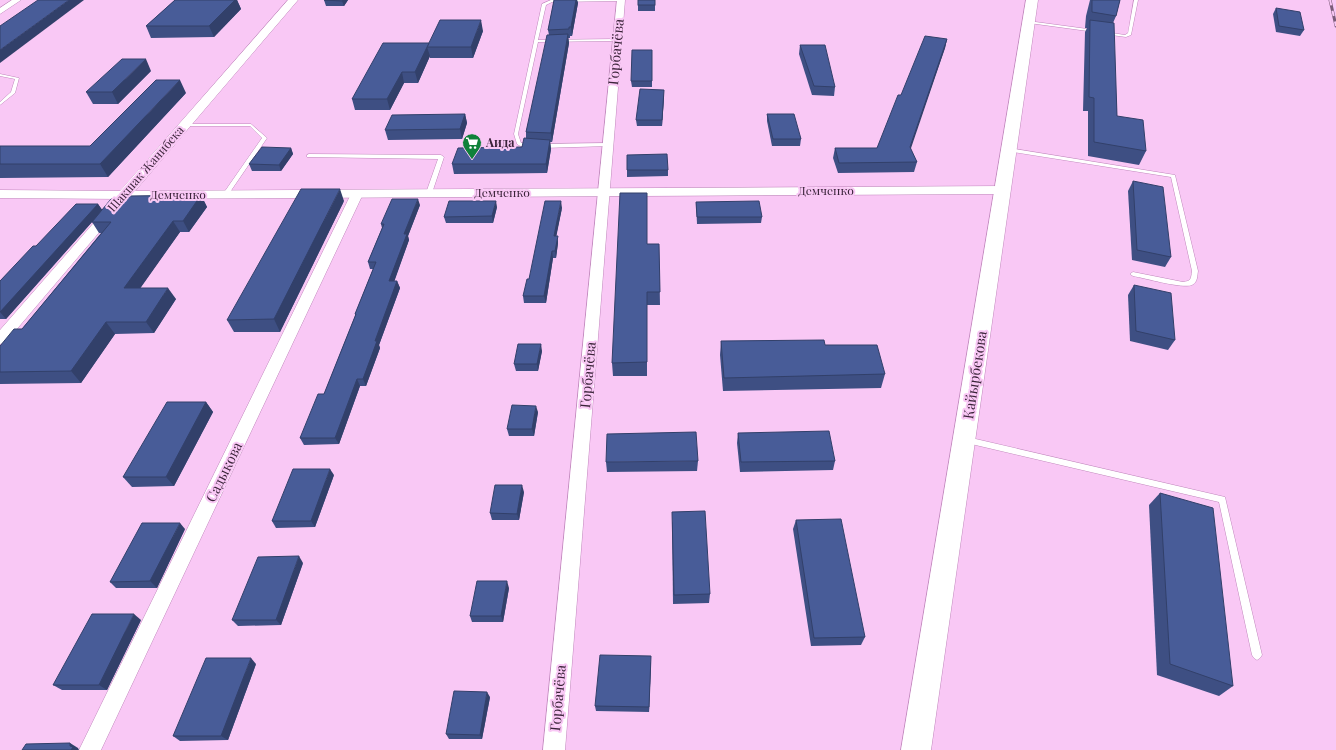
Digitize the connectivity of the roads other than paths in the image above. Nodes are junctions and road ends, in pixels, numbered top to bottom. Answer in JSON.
{"nodes":[{"id":1,"x":18,"y":0,"type":"edge"},
{"id":2,"x":293,"y":0,"type":"edge"},
{"id":3,"x":621,"y":0,"type":"edge"},
{"id":4,"x":1032,"y":0,"type":"edge"},
{"id":5,"x":1136,"y":0,"type":"edge"},
{"id":6,"x":0,"y":12,"type":"edge"},
{"id":7,"x":1029,"y":22,"type":"junction"},
{"id":8,"x":537,"y":40,"type":"junction"},
{"id":9,"x":616,"y":40,"type":"junction"},
{"id":10,"x":0,"y":75,"type":"edge"},
{"id":11,"x":0,"y":104,"type":"edge"},
{"id":12,"x":184,"y":125,"type":"junction"},
{"id":13,"x":608,"y":145,"type":"junction"},
{"id":14,"x":1009,"y":150,"type":"junction"},
{"id":15,"x":309,"y":156,"type":"dead end"},
{"id":16,"x":1003,"y":190,"type":"junction"},
{"id":17,"x":604,"y":192,"type":"junction"},
{"id":18,"x":429,"y":193,"type":"junction"},
{"id":19,"x":0,"y":194,"type":"edge"},
{"id":20,"x":226,"y":194,"type":"junction"},
{"id":21,"x":357,"y":194,"type":"junction"},
{"id":22,"x":124,"y":195,"type":"junction"},
{"id":23,"x":1133,"y":274,"type":"dead end"},
{"id":24,"x":0,"y":339,"type":"edge"},
{"id":25,"x":964,"y":439,"type":"junction"},
{"id":26,"x":1257,"y":655,"type":"dead end"},
{"id":27,"x":90,"y":750,"type":"edge"},
{"id":28,"x":554,"y":750,"type":"edge"},
{"id":29,"x":916,"y":750,"type":"edge"}],
"edges":[{"from":1,"to":6,"type":"street"},
{"from":2,"to":12,"type":"street","name":"Шакшак Жанибека"},
{"from":3,"to":8,"type":"lane"},
{"from":3,"to":9,"type":"street","name":"Горбачёва"},
{"from":4,"to":7,"type":"main road","name":"Кайырбекова"},
{"from":5,"to":7,"type":"lane"},
{"from":7,"to":14,"type":"main road","name":"Кайырбекова"},
{"from":8,"to":9,"type":"lane"},
{"from":8,"to":13,"type":"lane"},
{"from":9,"to":13,"type":"street","name":"Горбачёва"},
{"from":10,"to":11,"type":"lane"},
{"from":12,"to":20,"type":"lane"},
{"from":12,"to":22,"type":"street","name":"Шакшак Жанибека"},
{"from":13,"to":17,"type":"street","name":"Горбачёва"},
{"from":14,"to":16,"type":"main road","name":"Кайырбекова"},
{"from":14,"to":23,"type":"lane"},
{"from":15,"to":18,"type":"lane"},
{"from":16,"to":17,"type":"street","name":"Демченко"},
{"from":16,"to":25,"type":"main road","name":"Кайырбекова"},
{"from":17,"to":18,"type":"street","name":"Демченко"},
{"from":17,"to":28,"type":"street","name":"Горбачёва"},
{"from":18,"to":21,"type":"street","name":"Демченко"},
{"from":19,"to":22,"type":"street","name":"Демченко"},
{"from":20,"to":21,"type":"street","name":"Демченко"},
{"from":20,"to":22,"type":"street","name":"Демченко"},
{"from":21,"to":27,"type":"street","name":"Садыкова"},
{"from":22,"to":24,"type":"street","name":"Шакшак Жанибека"},
{"from":25,"to":26,"type":"lane"},
{"from":25,"to":29,"type":"main road","name":"Кайырбекова"}]}
